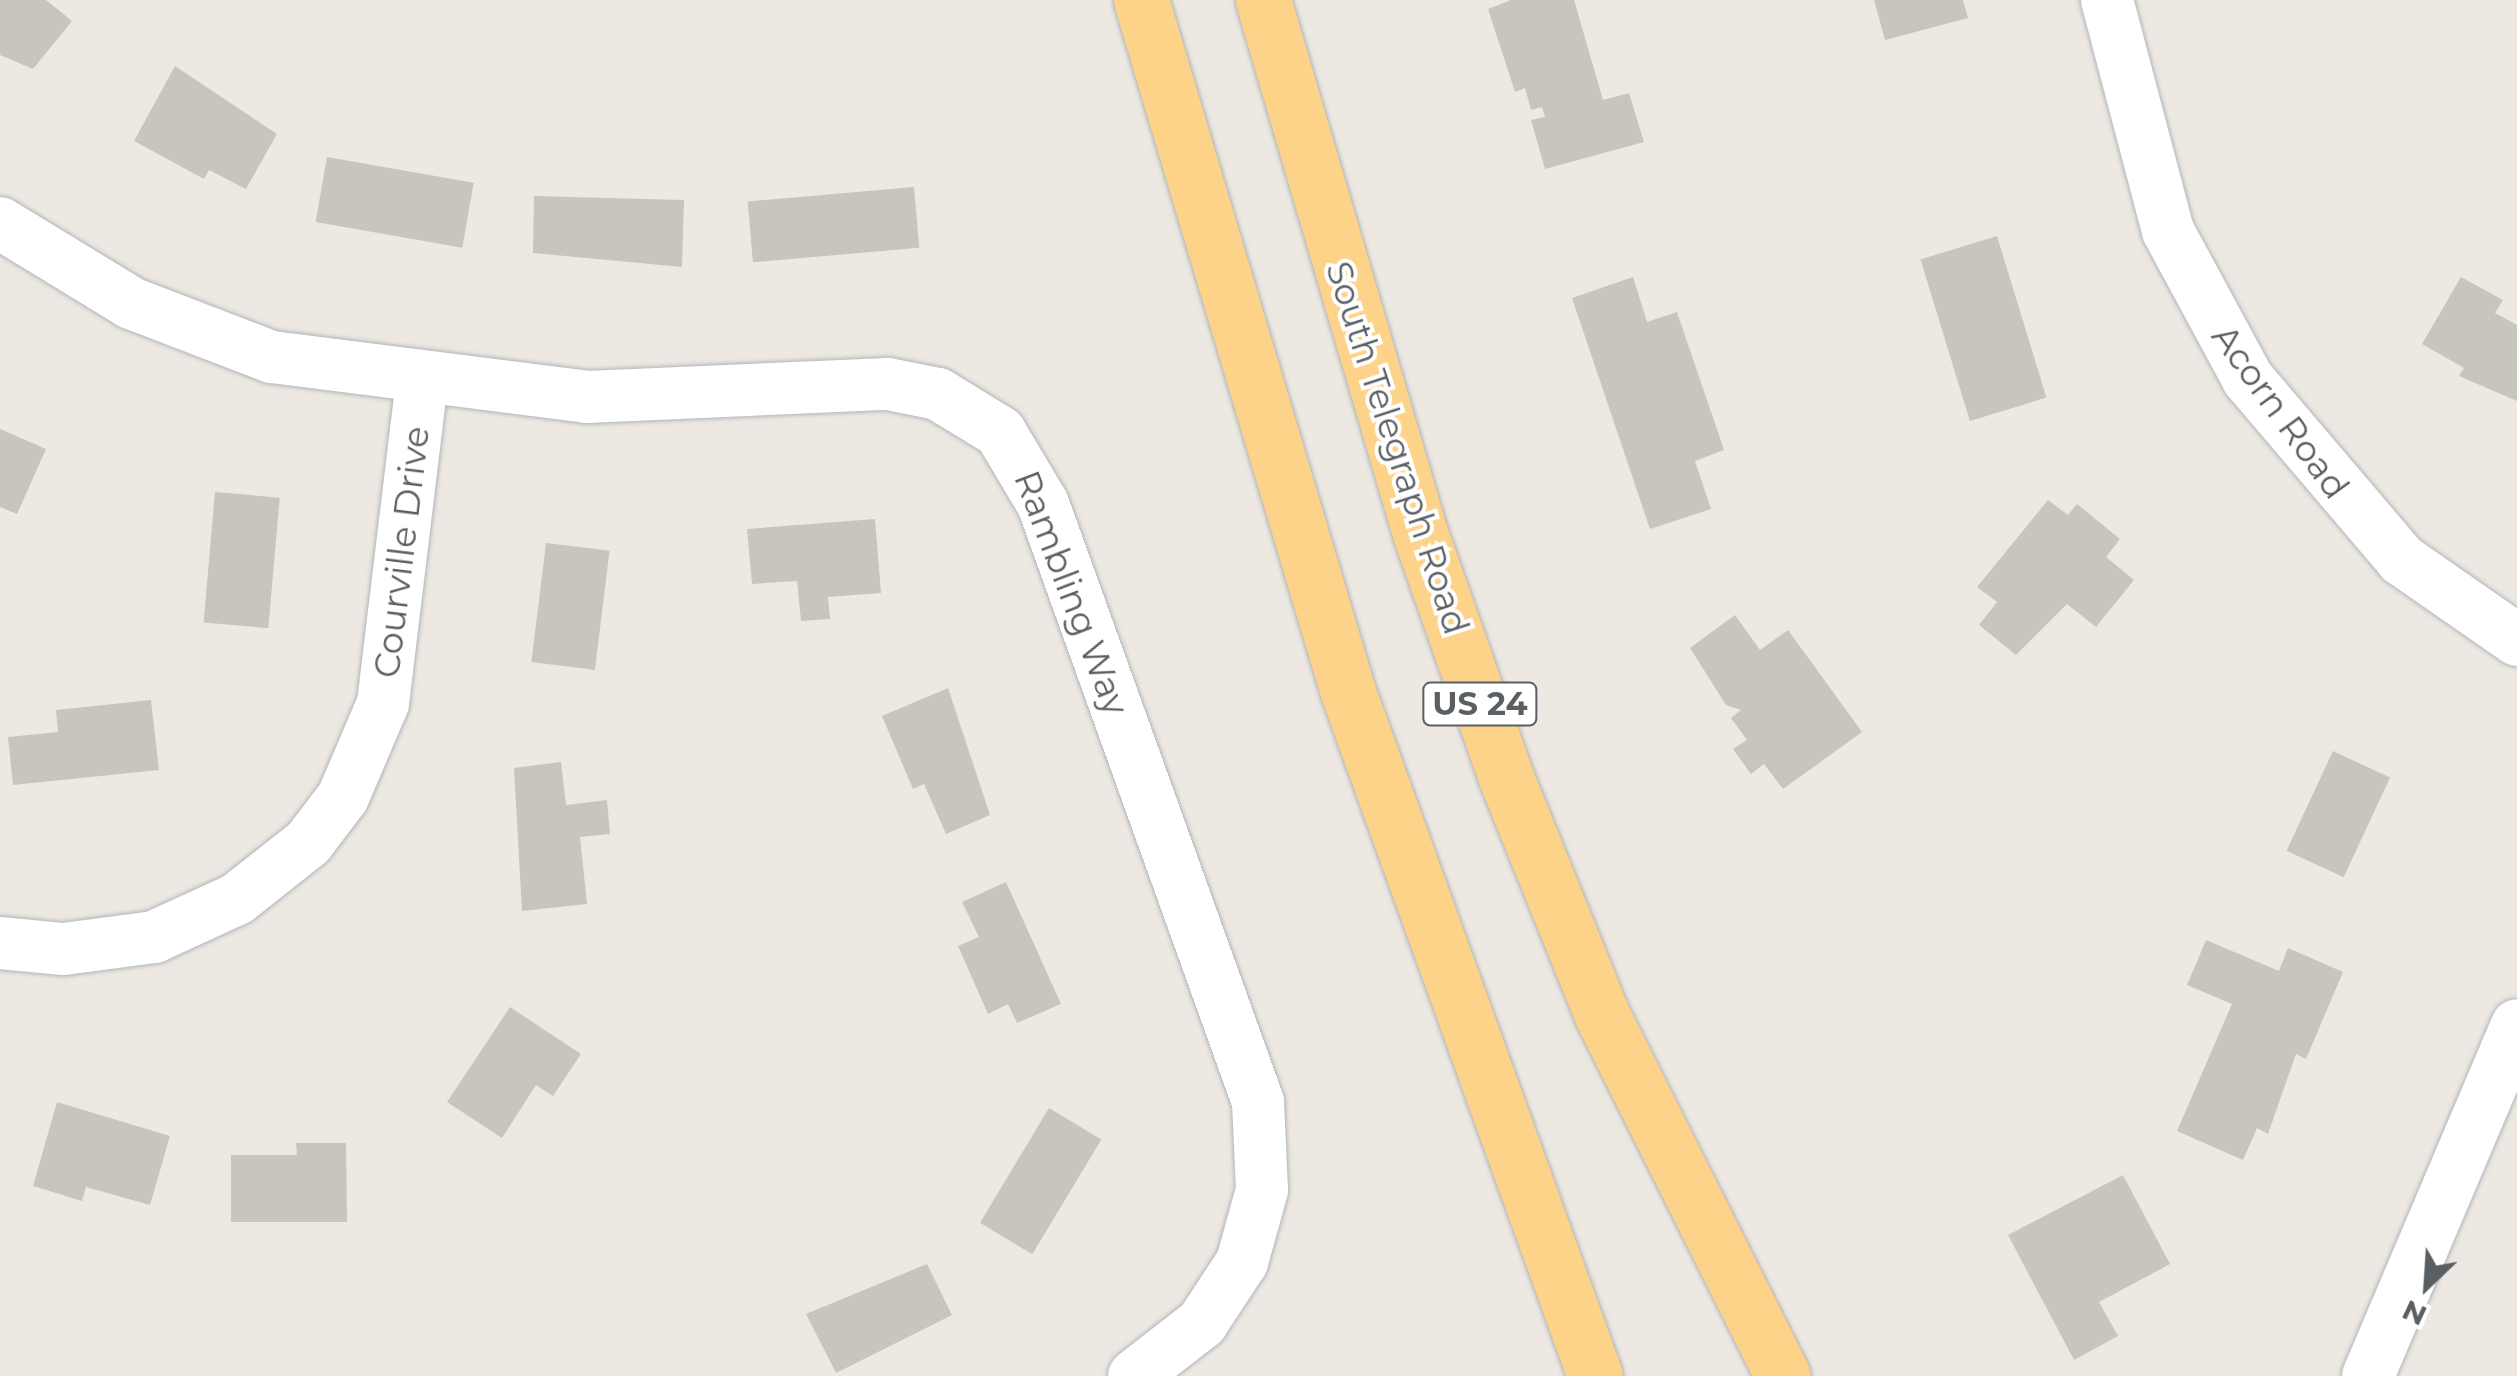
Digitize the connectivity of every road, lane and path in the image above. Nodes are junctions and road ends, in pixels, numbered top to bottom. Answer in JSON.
{"nodes":[{"id":1,"x":1141,"y":0,"type":"edge"},
{"id":2,"x":1263,"y":0,"type":"edge"},
{"id":3,"x":2107,"y":0,"type":"edge"},
{"id":4,"x":0,"y":223,"type":"edge"},
{"id":5,"x":422,"y":383,"type":"junction"},
{"id":6,"x":2517,"y":640,"type":"edge"},
{"id":7,"x":0,"y":943,"type":"edge"},
{"id":8,"x":2517,"y":1025,"type":"edge"},
{"id":9,"x":1134,"y":1376,"type":"edge"},
{"id":10,"x":1596,"y":1376,"type":"edge"},
{"id":11,"x":1782,"y":1376,"type":"edge"},
{"id":12,"x":2368,"y":1376,"type":"edge"}],
"edges":[{"from":1,"to":10,"type":"highway"},
{"from":2,"to":11,"type":"highway","name":"South Telegraph Road","number":"US 24"},
{"from":3,"to":6,"type":"street","name":"Acorn Road"},
{"from":4,"to":5,"type":"street","name":"Rambling Way"},
{"from":5,"to":7,"type":"street","name":"Courville Drive"},
{"from":5,"to":9,"type":"street","name":"Rambling Way"},
{"from":8,"to":12,"type":"street"}]}
